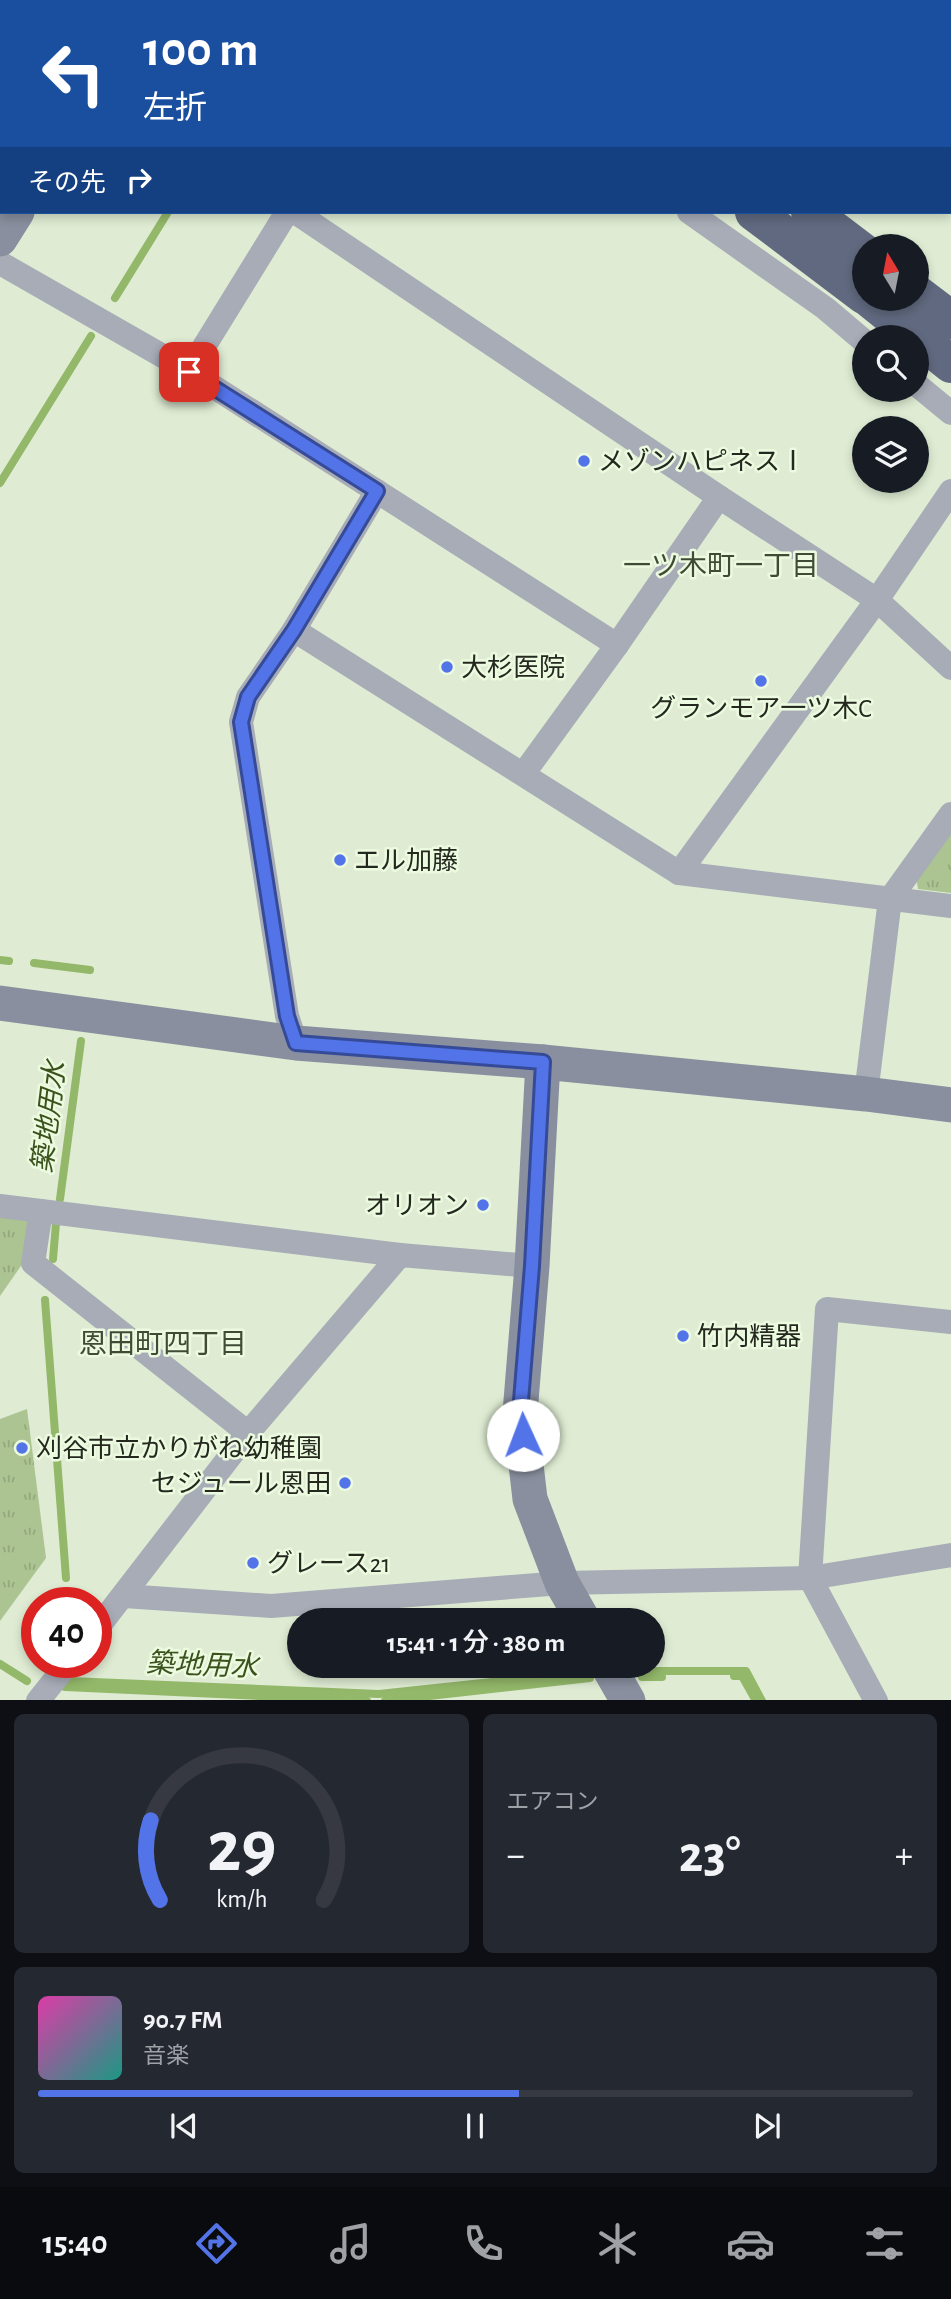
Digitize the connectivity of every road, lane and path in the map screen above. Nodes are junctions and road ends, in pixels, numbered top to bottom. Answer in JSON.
{"nodes":[{"id":1,"x":16,"y":214,"type":"edge"},
{"id":2,"x":286,"y":214,"type":"edge"},
{"id":3,"x":298,"y":214,"type":"edge"},
{"id":4,"x":692,"y":214,"type":"edge"},
{"id":5,"x":757,"y":214,"type":"edge"},
{"id":6,"x":813,"y":214,"type":"edge"},
{"id":7,"x":838,"y":214,"type":"edge"},
{"id":8,"x":865,"y":234,"type":"edge"},
{"id":9,"x":0,"y":239,"type":"edge"},
{"id":10,"x":852,"y":244,"type":"edge"},
{"id":11,"x":0,"y":263,"type":"edge"},
{"id":12,"x":929,"y":281,"type":"edge"},
{"id":13,"x":852,"y":286,"type":"edge"},
{"id":14,"x":951,"y":298,"type":"edge"},
{"id":15,"x":929,"y":303,"type":"edge"},
{"id":16,"x":886,"y":312,"type":"edge"},
{"id":17,"x":951,"y":320,"type":"edge"},
{"id":18,"x":852,"y":331,"type":"edge"},
{"id":19,"x":951,"y":364,"type":"edge"},
{"id":20,"x":189,"y":372,"type":"junction"},
{"id":21,"x":929,"y":395,"type":"edge"},
{"id":22,"x":951,"y":413,"type":"edge"},
{"id":23,"x":377,"y":491,"type":"junction"},
{"id":24,"x":951,"y":491,"type":"edge"},
{"id":25,"x":719,"y":497,"type":"junction"},
{"id":26,"x":877,"y":600,"type":"junction"},
{"id":27,"x":294,"y":630,"type":"junction"},
{"id":28,"x":617,"y":645,"type":"junction"},
{"id":29,"x":951,"y":668,"type":"edge"},
{"id":30,"x":524,"y":774,"type":"junction"},
{"id":31,"x":951,"y":814,"type":"edge"},
{"id":32,"x":679,"y":873,"type":"junction"},
{"id":33,"x":890,"y":899,"type":"junction"},
{"id":34,"x":951,"y":906,"type":"edge"},
{"id":35,"x":0,"y":1003,"type":"edge"},
{"id":36,"x":296,"y":1043,"type":"junction"},
{"id":37,"x":543,"y":1062,"type":"junction"},
{"id":38,"x":866,"y":1094,"type":"junction"},
{"id":39,"x":951,"y":1105,"type":"edge"},
{"id":40,"x":0,"y":1206,"type":"edge"},
{"id":41,"x":41,"y":1211,"type":"junction"},
{"id":42,"x":400,"y":1255,"type":"junction"},
{"id":43,"x":532,"y":1266,"type":"junction"},
{"id":44,"x":951,"y":1322,"type":"edge"},
{"id":45,"x":248,"y":1433,"type":"junction"},
{"id":46,"x":951,"y":1555,"type":"edge"},
{"id":47,"x":810,"y":1578,"type":"junction"},
{"id":48,"x":562,"y":1583,"type":"junction"},
{"id":49,"x":124,"y":1596,"type":"junction"},
{"id":50,"x":576,"y":1608,"type":"edge"},
{"id":51,"x":112,"y":1611,"type":"edge"},
{"id":52,"x":56,"y":1678,"type":"edge"},
{"id":53,"x":615,"y":1678,"type":"edge"},
{"id":54,"x":38,"y":1700,"type":"edge"},
{"id":55,"x":628,"y":1700,"type":"edge"},
{"id":56,"x":876,"y":1700,"type":"edge"}],
"edges":[{"from":1,"to":9,"type":"street"},
{"from":2,"to":20,"type":"street"},
{"from":3,"to":25,"type":"street"},
{"from":4,"to":18,"type":"street"},
{"from":5,"to":13,"type":"highway"},
{"from":6,"to":10,"type":"highway"},
{"from":7,"to":8,"type":"street"},
{"from":11,"to":20,"type":"street"},
{"from":12,"to":14,"type":"street"},
{"from":15,"to":17,"type":"highway"},
{"from":16,"to":19,"type":"highway"},
{"from":20,"to":23,"type":"street"},
{"from":21,"to":22,"type":"street"},
{"from":23,"to":27,"type":"street"},
{"from":23,"to":28,"type":"street"},
{"from":24,"to":26,"type":"street"},
{"from":25,"to":26,"type":"street"},
{"from":25,"to":28,"type":"street"},
{"from":26,"to":29,"type":"street"},
{"from":26,"to":32,"type":"street"},
{"from":27,"to":30,"type":"street"},
{"from":27,"to":36,"type":"street"},
{"from":28,"to":30,"type":"street"},
{"from":30,"to":32,"type":"street"},
{"from":31,"to":33,"type":"street"},
{"from":32,"to":33,"type":"street"},
{"from":33,"to":34,"type":"street"},
{"from":33,"to":38,"type":"street"},
{"from":35,"to":36,"type":"street"},
{"from":36,"to":37,"type":"street"},
{"from":37,"to":38,"type":"street"},
{"from":37,"to":43,"type":"street"},
{"from":38,"to":39,"type":"street"},
{"from":40,"to":41,"type":"street"},
{"from":41,"to":42,"type":"street"},
{"from":41,"to":45,"type":"street"},
{"from":42,"to":43,"type":"street"},
{"from":42,"to":45,"type":"street"},
{"from":43,"to":48,"type":"street"},
{"from":44,"to":47,"type":"street"},
{"from":45,"to":49,"type":"street"},
{"from":46,"to":47,"type":"street"},
{"from":47,"to":48,"type":"street"},
{"from":47,"to":56,"type":"street"},
{"from":48,"to":49,"type":"street"},
{"from":48,"to":50,"type":"street"},
{"from":49,"to":51,"type":"street"},
{"from":52,"to":54,"type":"street"},
{"from":53,"to":55,"type":"street"}]}
